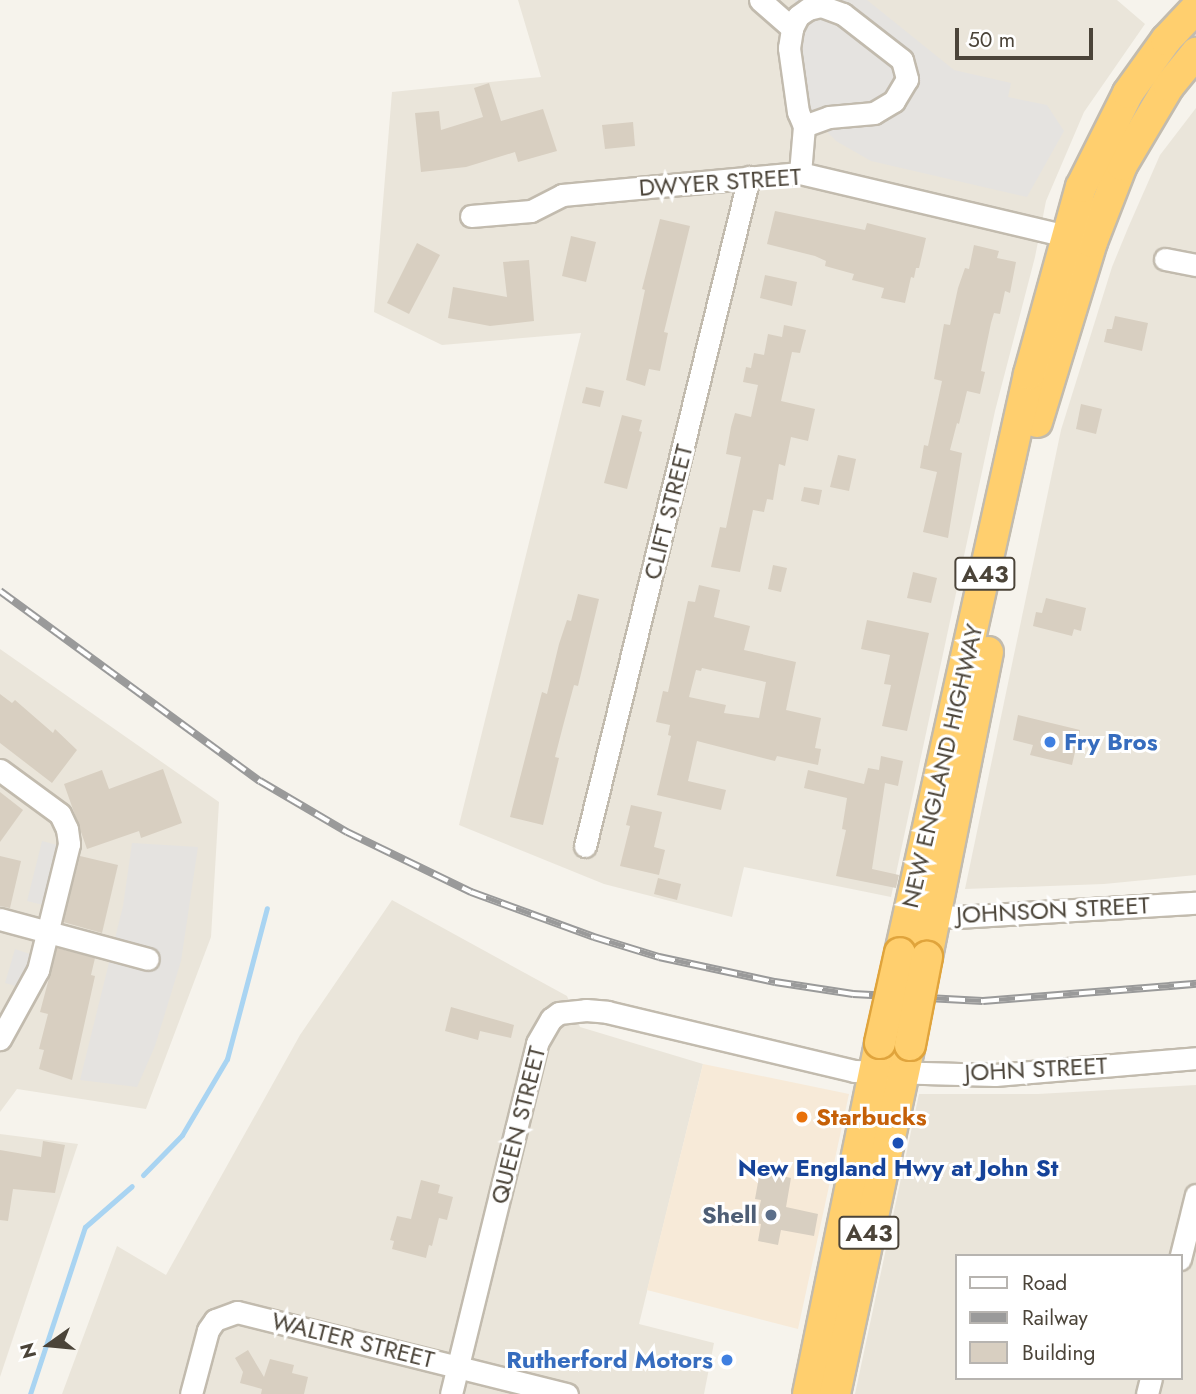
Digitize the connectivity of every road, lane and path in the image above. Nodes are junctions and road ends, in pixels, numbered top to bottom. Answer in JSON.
{"nodes":[{"id":1,"x":760,"y":0,"type":"edge"},
{"id":2,"x":785,"y":0,"type":"edge"},
{"id":3,"x":1196,"y":8,"type":"edge"},
{"id":4,"x":788,"y":25,"type":"junction"},
{"id":5,"x":1196,"y":53,"type":"edge"},
{"id":6,"x":804,"y":126,"type":"junction"},
{"id":7,"x":800,"y":173,"type":"junction"},
{"id":8,"x":748,"y":177,"type":"junction"},
{"id":9,"x":471,"y":216,"type":"dead end"},
{"id":10,"x":1079,"y":239,"type":"junction"},
{"id":11,"x":1166,"y":259,"type":"dead end"},
{"id":12,"x":1196,"y":265,"type":"edge"},
{"id":13,"x":0,"y":770,"type":"edge"},
{"id":14,"x":585,"y":846,"type":"dead end"},
{"id":15,"x":1196,"y":903,"type":"edge"},
{"id":16,"x":923,"y":914,"type":"junction"},
{"id":17,"x":0,"y":919,"type":"edge"},
{"id":18,"x":47,"y":930,"type":"junction"},
{"id":19,"x":148,"y":959,"type":"dead end"},
{"id":20,"x":0,"y":1039,"type":"edge"},
{"id":21,"x":892,"y":1057,"type":"junction"},
{"id":22,"x":1196,"y":1058,"type":"edge"},
{"id":23,"x":1196,"y":1195,"type":"edge"},
{"id":24,"x":1181,"y":1254,"type":"edge"},
{"id":25,"x":458,"y":1367,"type":"junction"},
{"id":26,"x":191,"y":1394,"type":"edge"},
{"id":27,"x":451,"y":1394,"type":"edge"},
{"id":28,"x":567,"y":1394,"type":"edge"},
{"id":29,"x":807,"y":1394,"type":"edge"},
{"id":30,"x":835,"y":1394,"type":"edge"}],
"edges":[{"from":1,"to":4,"type":"street"},
{"from":2,"to":4,"type":"street"},
{"from":3,"to":10,"type":"highway","name":"NEW ENGLAND HIGHWAY","number":"A43"},
{"from":4,"to":6,"type":"street"},
{"from":4,"to":6,"type":"street"},
{"from":5,"to":10,"type":"highway","name":"NEW ENGLAND HIGHWAY","number":"A43"},
{"from":6,"to":7,"type":"street"},
{"from":7,"to":8,"type":"street","name":"DWYER STREET"},
{"from":7,"to":10,"type":"street","name":"DWYER STREET"},
{"from":8,"to":9,"type":"street","name":"DWYER STREET"},
{"from":8,"to":14,"type":"street","name":"CLIFT STREET"},
{"from":10,"to":16,"type":"highway","name":"NEW ENGLAND HIGHWAY","number":"A43"},
{"from":11,"to":12,"type":"street"},
{"from":13,"to":18,"type":"street"},
{"from":15,"to":16,"type":"street","name":"JOHNSON STREET"},
{"from":16,"to":21,"type":"highway","name":"NEW ENGLAND HIGHWAY","number":"A43","bridge":true},
{"from":17,"to":18,"type":"street"},
{"from":18,"to":19,"type":"street"},
{"from":18,"to":20,"type":"street"},
{"from":21,"to":22,"type":"street","name":"JOHN STREET"},
{"from":21,"to":25,"type":"street","name":"QUEEN STREET"},
{"from":21,"to":29,"type":"highway","name":"NEW ENGLAND HIGHWAY","number":"A43"},
{"from":21,"to":30,"type":"highway","name":"NEW ENGLAND HIGHWAY","number":"A43"},
{"from":23,"to":24,"type":"street"},
{"from":25,"to":26,"type":"street","name":"WALTER STREET"},
{"from":25,"to":27,"type":"street","name":"QUEEN STREET"},
{"from":25,"to":28,"type":"street","name":"WALTER STREET"}]}
